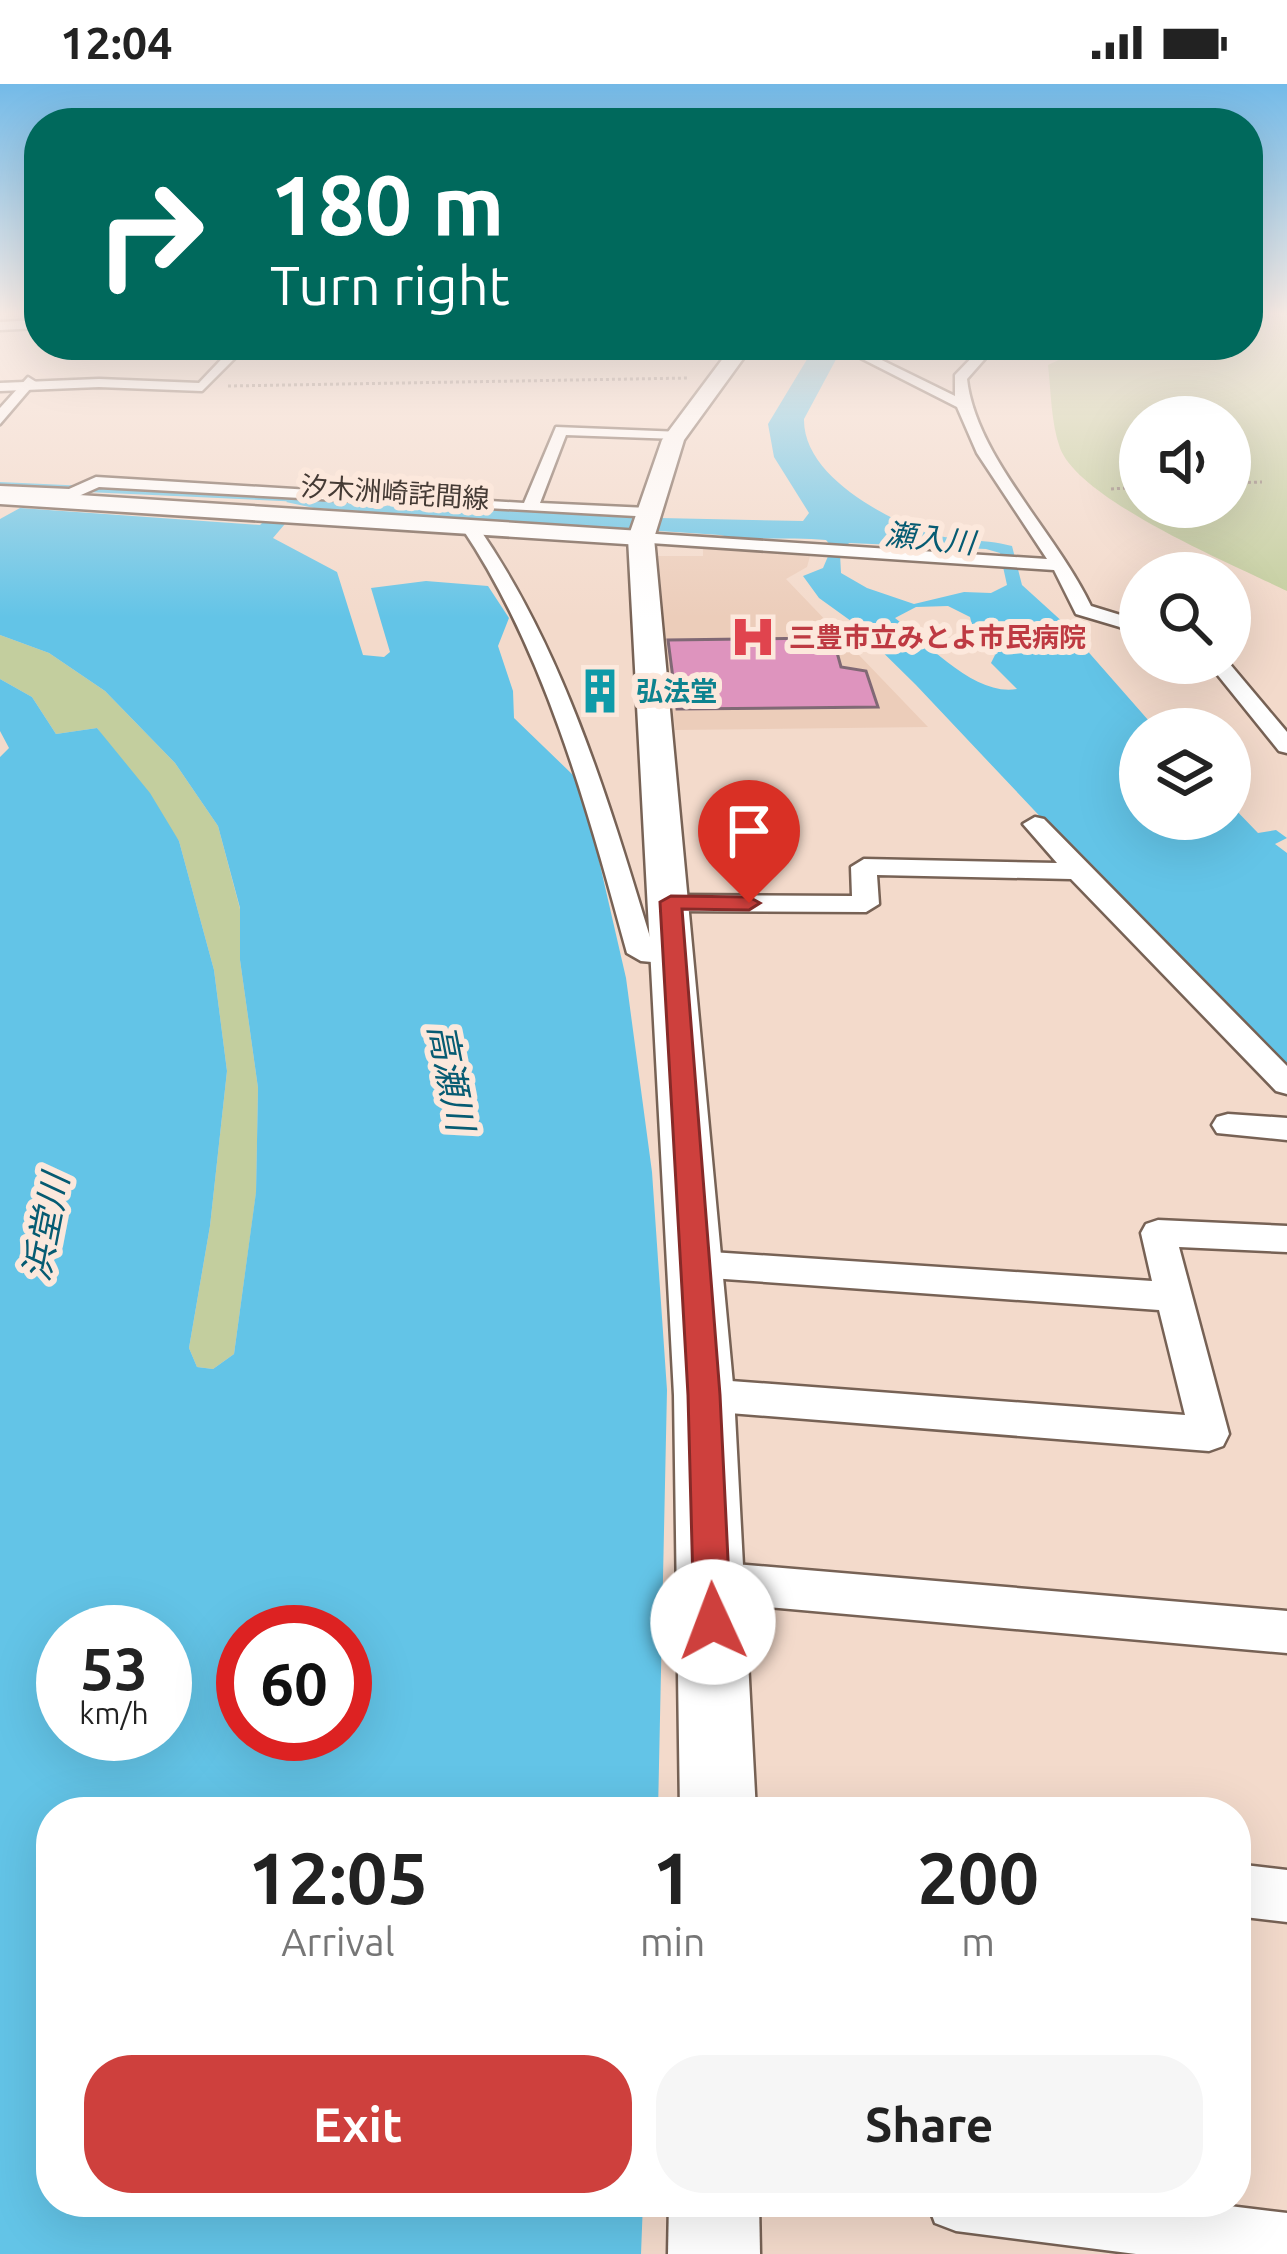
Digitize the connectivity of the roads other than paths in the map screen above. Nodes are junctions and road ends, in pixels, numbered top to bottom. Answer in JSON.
{"nodes":[{"id":1,"x":690,"y":415,"type":"edge"},
{"id":2,"x":967,"y":415,"type":"edge"},
{"id":3,"x":677,"y":434,"type":"junction"},
{"id":4,"x":0,"y":494,"type":"edge"},
{"id":5,"x":530,"y":508,"type":"junction"},
{"id":6,"x":645,"y":525,"type":"junction"},
{"id":7,"x":470,"y":527,"type":"junction"},
{"id":8,"x":1059,"y":565,"type":"junction"},
{"id":9,"x":1119,"y":620,"type":"edge"},
{"id":10,"x":1236,"y":684,"type":"edge"},
{"id":11,"x":1282,"y":736,"type":"edge"},
{"id":12,"x":1035,"y":824,"type":"dead end"},
{"id":13,"x":1078,"y":871,"type":"junction"},
{"id":14,"x":671,"y":902,"type":"junction"},
{"id":15,"x":675,"y":959,"type":"junction"},
{"id":16,"x":1287,"y":1084,"type":"edge"},
{"id":17,"x":1228,"y":1126,"type":"dead end"},
{"id":18,"x":1287,"y":1129,"type":"edge"},
{"id":19,"x":1287,"y":1239,"type":"edge"},
{"id":20,"x":696,"y":1264,"type":"junction"},
{"id":21,"x":1174,"y":1297,"type":"junction"},
{"id":22,"x":704,"y":1395,"type":"junction"},
{"id":23,"x":711,"y":1582,"type":"junction"},
{"id":24,"x":1287,"y":1632,"type":"edge"},
{"id":25,"x":718,"y":1797,"type":"edge"},
{"id":26,"x":1251,"y":1892,"type":"edge"},
{"id":27,"x":1287,"y":1896,"type":"edge"},
{"id":28,"x":714,"y":2217,"type":"edge"},
{"id":29,"x":1062,"y":2217,"type":"edge"},
{"id":30,"x":1259,"y":2245,"type":"edge"},
{"id":31,"x":714,"y":2254,"type":"edge"}],
"edges":[{"from":1,"to":3,"type":"main road"},
{"from":2,"to":8,"type":"street"},
{"from":3,"to":5,"type":"street"},
{"from":3,"to":6,"type":"main road"},
{"from":4,"to":5,"type":"street"},
{"from":4,"to":7,"type":"main road","name":"汐木洲崎詫間線"},
{"from":5,"to":6,"type":"street"},
{"from":6,"to":7,"type":"main road","name":"汐木洲崎詫間線"},
{"from":6,"to":8,"type":"street"},
{"from":6,"to":14,"type":"main road"},
{"from":7,"to":15,"type":"street"},
{"from":8,"to":9,"type":"street"},
{"from":10,"to":11,"type":"street"},
{"from":12,"to":13,"type":"street"},
{"from":13,"to":14,"type":"street"},
{"from":13,"to":16,"type":"street"},
{"from":14,"to":15,"type":"main road"},
{"from":15,"to":20,"type":"main road"},
{"from":17,"to":18,"type":"street"},
{"from":19,"to":21,"type":"street"},
{"from":20,"to":21,"type":"street"},
{"from":20,"to":22,"type":"main road"},
{"from":21,"to":22,"type":"street"},
{"from":22,"to":23,"type":"main road"},
{"from":23,"to":24,"type":"street"},
{"from":23,"to":25,"type":"main road"},
{"from":26,"to":27,"type":"street"},
{"from":28,"to":31,"type":"main road"},
{"from":29,"to":30,"type":"street"}]}
